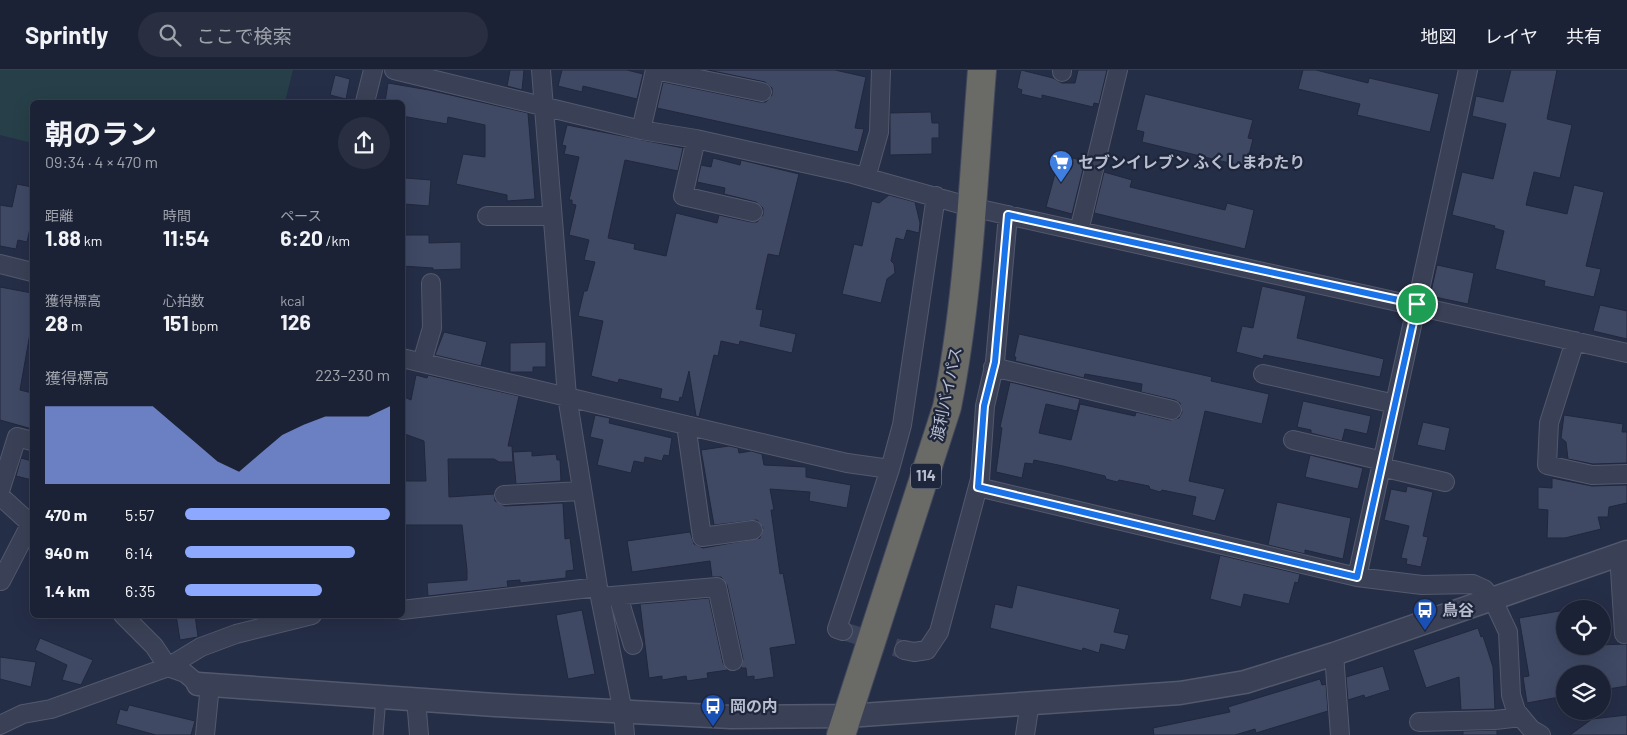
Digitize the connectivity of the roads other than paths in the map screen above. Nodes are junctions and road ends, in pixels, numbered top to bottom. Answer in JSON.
{"nodes":[{"id":1,"x":373,"y":70,"type":"edge"},
{"id":2,"x":394,"y":70,"type":"edge"},
{"id":3,"x":541,"y":70,"type":"edge"},
{"id":4,"x":881,"y":70,"type":"edge"},
{"id":5,"x":977,"y":70,"type":"edge"},
{"id":6,"x":982,"y":70,"type":"edge"},
{"id":7,"x":1118,"y":70,"type":"edge"},
{"id":8,"x":1468,"y":70,"type":"edge"},
{"id":9,"x":762,"y":92,"type":"dead end"},
{"id":10,"x":366,"y":100,"type":"edge"},
{"id":11,"x":544,"y":108,"type":"junction"},
{"id":12,"x":641,"y":130,"type":"junction"},
{"id":13,"x":977,"y":130,"type":"junction"},
{"id":14,"x":696,"y":139,"type":"junction"},
{"id":15,"x":866,"y":178,"type":"junction"},
{"id":16,"x":936,"y":196,"type":"junction"},
{"id":17,"x":971,"y":208,"type":"junction"},
{"id":18,"x":753,"y":212,"type":"dead end"},
{"id":19,"x":1008,"y":215,"type":"junction"},
{"id":20,"x":487,"y":216,"type":"dead end"},
{"id":21,"x":552,"y":216,"type":"junction"},
{"id":22,"x":1079,"y":231,"type":"junction"},
{"id":23,"x":0,"y":264,"type":"edge"},
{"id":24,"x":30,"y":272,"type":"edge"},
{"id":25,"x":431,"y":283,"type":"dead end"},
{"id":26,"x":1417,"y":304,"type":"junction"},
{"id":27,"x":1576,"y":341,"type":"junction"},
{"id":28,"x":1627,"y":353,"type":"edge"},
{"id":29,"x":405,"y":359,"type":"edge"},
{"id":30,"x":422,"y":362,"type":"junction"},
{"id":31,"x":993,"y":367,"type":"junction"},
{"id":32,"x":1263,"y":374,"type":"dead end"},
{"id":33,"x":567,"y":396,"type":"junction"},
{"id":34,"x":1395,"y":404,"type":"junction"},
{"id":35,"x":1172,"y":410,"type":"dead end"},
{"id":36,"x":686,"y":425,"type":"junction"},
{"id":37,"x":30,"y":440,"type":"edge"},
{"id":38,"x":1293,"y":440,"type":"dead end"},
{"id":39,"x":1382,"y":464,"type":"junction"},
{"id":40,"x":890,"y":469,"type":"junction"},
{"id":41,"x":1627,"y":474,"type":"edge"},
{"id":42,"x":1445,"y":482,"type":"dead end"},
{"id":43,"x":978,"y":487,"type":"junction"},
{"id":44,"x":0,"y":491,"type":"edge"},
{"id":45,"x":582,"y":491,"type":"junction"},
{"id":46,"x":504,"y":495,"type":"dead end"},
{"id":47,"x":0,"y":496,"type":"edge"},
{"id":48,"x":30,"y":522,"type":"edge"},
{"id":49,"x":30,"y":528,"type":"edge"},
{"id":50,"x":753,"y":530,"type":"dead end"},
{"id":51,"x":1623,"y":553,"type":"edge"},
{"id":52,"x":1357,"y":577,"type":"junction"},
{"id":53,"x":1,"y":581,"type":"edge"},
{"id":54,"x":599,"y":592,"type":"junction"},
{"id":55,"x":618,"y":596,"type":"junction"},
{"id":56,"x":1492,"y":598,"type":"junction"},
{"id":57,"x":405,"y":610,"type":"edge"},
{"id":58,"x":126,"y":618,"type":"edge"},
{"id":59,"x":277,"y":619,"type":"edge"},
{"id":60,"x":843,"y":631,"type":"dead end"},
{"id":61,"x":1624,"y":634,"type":"dead end"},
{"id":62,"x":633,"y":645,"type":"dead end"},
{"id":63,"x":904,"y":650,"type":"tunnel mouth"},
{"id":64,"x":1334,"y":654,"type":"junction"},
{"id":65,"x":733,"y":661,"type":"dead end"},
{"id":66,"x":168,"y":667,"type":"junction"},
{"id":67,"x":204,"y":684,"type":"junction"},
{"id":68,"x":380,"y":697,"type":"junction"},
{"id":69,"x":416,"y":700,"type":"junction"},
{"id":70,"x":1030,"y":702,"type":"junction"},
{"id":71,"x":623,"y":712,"type":"junction"},
{"id":72,"x":1521,"y":717,"type":"junction"},
{"id":73,"x":1420,"y":722,"type":"dead end"},
{"id":74,"x":0,"y":725,"type":"edge"},
{"id":75,"x":844,"y":726,"type":"edge"},
{"id":76,"x":205,"y":735,"type":"edge"},
{"id":77,"x":378,"y":735,"type":"edge"},
{"id":78,"x":419,"y":735,"type":"edge"},
{"id":79,"x":624,"y":735,"type":"edge"},
{"id":80,"x":1025,"y":735,"type":"edge"},
{"id":81,"x":1340,"y":735,"type":"edge"},
{"id":82,"x":1541,"y":735,"type":"edge"}],
"edges":[{"from":1,"to":10,"type":"street"},
{"from":2,"to":11,"type":"street"},
{"from":3,"to":11,"type":"street"},
{"from":4,"to":15,"type":"street"},
{"from":5,"to":13,"type":"highway","name":"渡利バイパス","number":"114"},
{"from":6,"to":13,"type":"highway","name":"渡利バイパス","number":"114"},
{"from":7,"to":22,"type":"street"},
{"from":8,"to":26,"type":"street"},
{"from":9,"to":12,"type":"street"},
{"from":11,"to":12,"type":"street"},
{"from":11,"to":21,"type":"street"},
{"from":12,"to":14,"type":"street"},
{"from":13,"to":17,"type":"highway","name":"渡利バイパス","number":"114"},
{"from":14,"to":15,"type":"street"},
{"from":14,"to":18,"type":"street"},
{"from":15,"to":16,"type":"street"},
{"from":16,"to":17,"type":"street"},
{"from":16,"to":40,"type":"street"},
{"from":17,"to":19,"type":"street"},
{"from":17,"to":75,"type":"highway","name":"渡利バイパス","number":"114"},
{"from":19,"to":22,"type":"street"},
{"from":19,"to":31,"type":"street"},
{"from":20,"to":21,"type":"street"},
{"from":21,"to":33,"type":"street"},
{"from":22,"to":26,"type":"street"},
{"from":23,"to":24,"type":"street"},
{"from":25,"to":30,"type":"street"},
{"from":26,"to":27,"type":"street"},
{"from":26,"to":34,"type":"street"},
{"from":27,"to":28,"type":"street"},
{"from":27,"to":41,"type":"street"},
{"from":29,"to":30,"type":"street"},
{"from":30,"to":33,"type":"street"},
{"from":31,"to":35,"type":"street"},
{"from":31,"to":43,"type":"street"},
{"from":32,"to":34,"type":"street"},
{"from":33,"to":36,"type":"street"},
{"from":33,"to":45,"type":"street"},
{"from":34,"to":39,"type":"street"},
{"from":36,"to":40,"type":"street"},
{"from":36,"to":50,"type":"street"},
{"from":37,"to":44,"type":"street"},
{"from":38,"to":39,"type":"street"},
{"from":39,"to":42,"type":"street"},
{"from":39,"to":52,"type":"street"},
{"from":40,"to":60,"type":"street"},
{"from":43,"to":52,"type":"street"},
{"from":43,"to":63,"type":"street"},
{"from":45,"to":46,"type":"street"},
{"from":45,"to":54,"type":"street"},
{"from":47,"to":48,"type":"street"},
{"from":49,"to":53,"type":"street"},
{"from":51,"to":56,"type":"street"},
{"from":51,"to":61,"type":"street"},
{"from":52,"to":56,"type":"street"},
{"from":54,"to":55,"type":"street"},
{"from":54,"to":57,"type":"street"},
{"from":54,"to":71,"type":"street"},
{"from":55,"to":62,"type":"street"},
{"from":55,"to":65,"type":"street"},
{"from":56,"to":64,"type":"street"},
{"from":56,"to":72,"type":"street"},
{"from":58,"to":66,"type":"street"},
{"from":59,"to":66,"type":"street"},
{"from":64,"to":70,"type":"street"},
{"from":64,"to":81,"type":"street"},
{"from":66,"to":67,"type":"street"},
{"from":66,"to":74,"type":"street"},
{"from":67,"to":68,"type":"street"},
{"from":67,"to":76,"type":"street"},
{"from":68,"to":69,"type":"street"},
{"from":68,"to":77,"type":"lane"},
{"from":69,"to":71,"type":"street"},
{"from":69,"to":78,"type":"street"},
{"from":70,"to":75,"type":"street"},
{"from":70,"to":80,"type":"street"},
{"from":71,"to":75,"type":"street"},
{"from":71,"to":79,"type":"street"},
{"from":72,"to":73,"type":"street"},
{"from":72,"to":82,"type":"street"}]}
